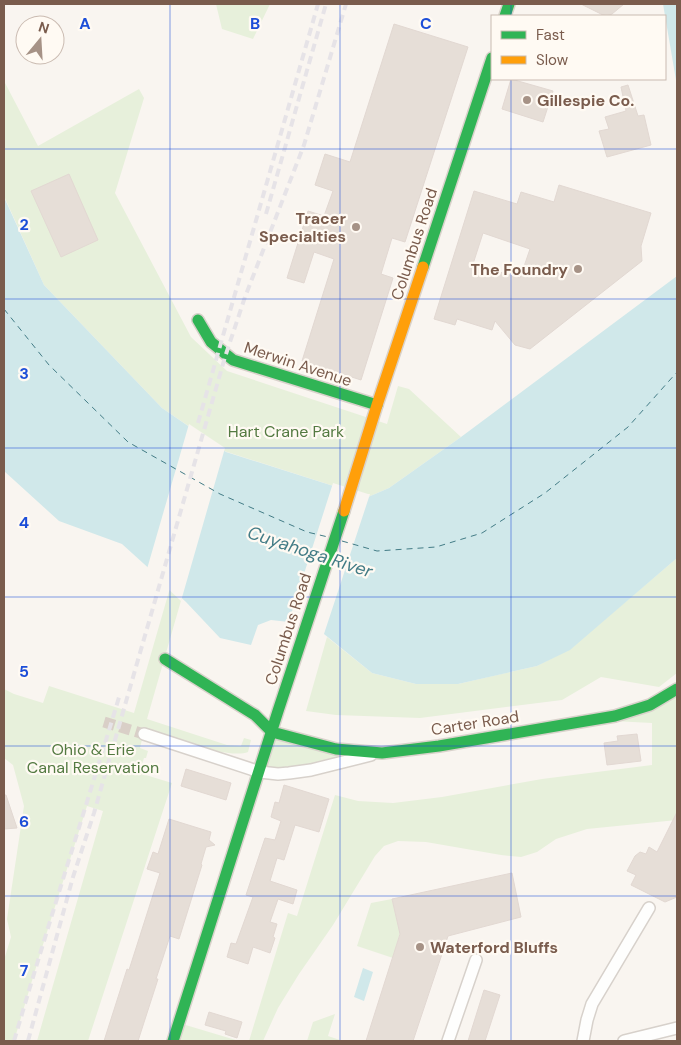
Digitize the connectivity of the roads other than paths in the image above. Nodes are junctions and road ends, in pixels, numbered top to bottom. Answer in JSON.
{"nodes":[{"id":1,"x":491,"y":61,"type":"edge"},
{"id":2,"x":198,"y":320,"type":"dead end"},
{"id":3,"x":377,"y":405,"type":"junction"},
{"id":4,"x":165,"y":659,"type":"dead end"},
{"id":5,"x":677,"y":689,"type":"edge"},
{"id":6,"x":272,"y":732,"type":"junction"},
{"id":7,"x":144,"y":734,"type":"tunnel mouth"},
{"id":8,"x":382,"y":753,"type":"junction"},
{"id":9,"x":260,"y":772,"type":"junction"},
{"id":10,"x":648,"y":908,"type":"dead end"},
{"id":11,"x":476,"y":960,"type":"dead end"},
{"id":12,"x":677,"y":1028,"type":"edge"},
{"id":13,"x":173,"y":1041,"type":"edge"},
{"id":14,"x":448,"y":1041,"type":"edge"},
{"id":15,"x":584,"y":1041,"type":"edge"},
{"id":16,"x":624,"y":1041,"type":"edge"}],
"edges":[{"from":1,"to":3,"type":"street","name":"Columbus Road"},
{"from":2,"to":3,"type":"street","name":"Merwin Avenue"},
{"from":3,"to":6,"type":"street","name":"Columbus Road"},
{"from":4,"to":6,"type":"street"},
{"from":5,"to":8,"type":"street","name":"Carter Road"},
{"from":6,"to":8,"type":"street","name":"Carter Road"},
{"from":6,"to":9,"type":"street","name":"Columbus Road"},
{"from":7,"to":9,"type":"street"},
{"from":8,"to":9,"type":"street"},
{"from":9,"to":13,"type":"street","name":"Columbus Road"},
{"from":10,"to":15,"type":"street"},
{"from":11,"to":14,"type":"street"},
{"from":12,"to":16,"type":"street"}]}
